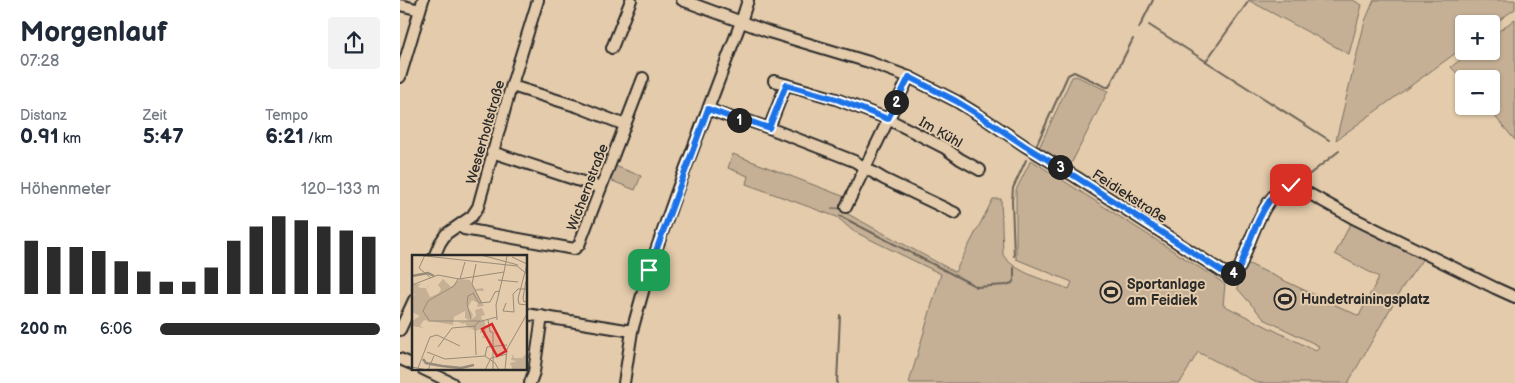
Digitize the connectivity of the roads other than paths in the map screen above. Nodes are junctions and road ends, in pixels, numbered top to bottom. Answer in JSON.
{"nodes":[{"id":1,"x":538,"y":0,"type":"edge"},
{"id":2,"x":631,"y":0,"type":"edge"},
{"id":3,"x":682,"y":0,"type":"edge"},
{"id":4,"x":748,"y":0,"type":"edge"},
{"id":5,"x":400,"y":5,"type":"edge"},
{"id":6,"x":422,"y":5,"type":"edge"},
{"id":7,"x":741,"y":22,"type":"junction"},
{"id":8,"x":612,"y":48,"type":"dead end"},
{"id":9,"x":400,"y":77,"type":"edge"},
{"id":10,"x":909,"y":77,"type":"junction"},
{"id":11,"x":643,"y":78,"type":"dead end"},
{"id":12,"x":774,"y":80,"type":"dead end"},
{"id":13,"x":786,"y":85,"type":"junction"},
{"id":14,"x":512,"y":86,"type":"junction"},
{"id":15,"x":708,"y":109,"type":"junction"},
{"id":16,"x":888,"y":119,"type":"junction"},
{"id":17,"x":625,"y":125,"type":"junction"},
{"id":18,"x":769,"y":128,"type":"junction"},
{"id":19,"x":492,"y":152,"type":"junction"},
{"id":20,"x":864,"y":167,"type":"junction"},
{"id":21,"x":980,"y":170,"type":"dead end"},
{"id":22,"x":601,"y":188,"type":"junction"},
{"id":23,"x":846,"y":207,"type":"dead end"},
{"id":24,"x":956,"y":213,"type":"dead end"},
{"id":25,"x":459,"y":226,"type":"junction"},
{"id":26,"x":435,"y":255,"type":"edge"},
{"id":27,"x":1515,"y":297,"type":"edge"},
{"id":28,"x":412,"y":304,"type":"edge"},
{"id":29,"x":528,"y":314,"type":"edge"},
{"id":30,"x":542,"y":316,"type":"junction"},
{"id":31,"x":400,"y":330,"type":"edge"},
{"id":32,"x":632,"y":331,"type":"junction"},
{"id":33,"x":400,"y":359,"type":"edge"},
{"id":34,"x":412,"y":364,"type":"edge"},
{"id":35,"x":425,"y":370,"type":"edge"},
{"id":36,"x":452,"y":383,"type":"edge"},
{"id":37,"x":530,"y":383,"type":"edge"},
{"id":38,"x":624,"y":383,"type":"edge"}],
"edges":[{"from":1,"to":14,"type":"street","name":"Westerholtstraße"},
{"from":2,"to":8,"type":"street"},
{"from":3,"to":7,"type":"street","name":"Feidiekstraße"},
{"from":4,"to":7,"type":"street"},
{"from":5,"to":6,"type":"street"},
{"from":6,"to":9,"type":"street"},
{"from":7,"to":10,"type":"street","name":"Feidiekstraße"},
{"from":7,"to":15,"type":"street"},
{"from":10,"to":16,"type":"street"},
{"from":10,"to":27,"type":"street","name":"Feidiekstraße"},
{"from":11,"to":17,"type":"street","name":"Wichernstraße"},
{"from":12,"to":13,"type":"street","name":"Im Kühl"},
{"from":13,"to":16,"type":"street","name":"Im Kühl"},
{"from":13,"to":18,"type":"street"},
{"from":14,"to":17,"type":"street"},
{"from":14,"to":19,"type":"street","name":"Westerholtstraße"},
{"from":15,"to":18,"type":"street"},
{"from":15,"to":32,"type":"street"},
{"from":16,"to":20,"type":"street"},
{"from":16,"to":21,"type":"street","name":"Im Kühl"},
{"from":17,"to":22,"type":"street","name":"Wichernstraße"},
{"from":18,"to":20,"type":"street"},
{"from":19,"to":22,"type":"street"},
{"from":19,"to":25,"type":"street","name":"Westerholtstraße"},
{"from":20,"to":23,"type":"street"},
{"from":20,"to":24,"type":"street"},
{"from":22,"to":25,"type":"street","name":"Wichernstraße"},
{"from":25,"to":26,"type":"street","name":"Westerholtstraße"},
{"from":28,"to":31,"type":"street"},
{"from":29,"to":30,"type":"street"},
{"from":30,"to":32,"type":"street"},
{"from":30,"to":37,"type":"street"},
{"from":32,"to":38,"type":"street"},
{"from":33,"to":34,"type":"street"},
{"from":35,"to":36,"type":"street"}]}
